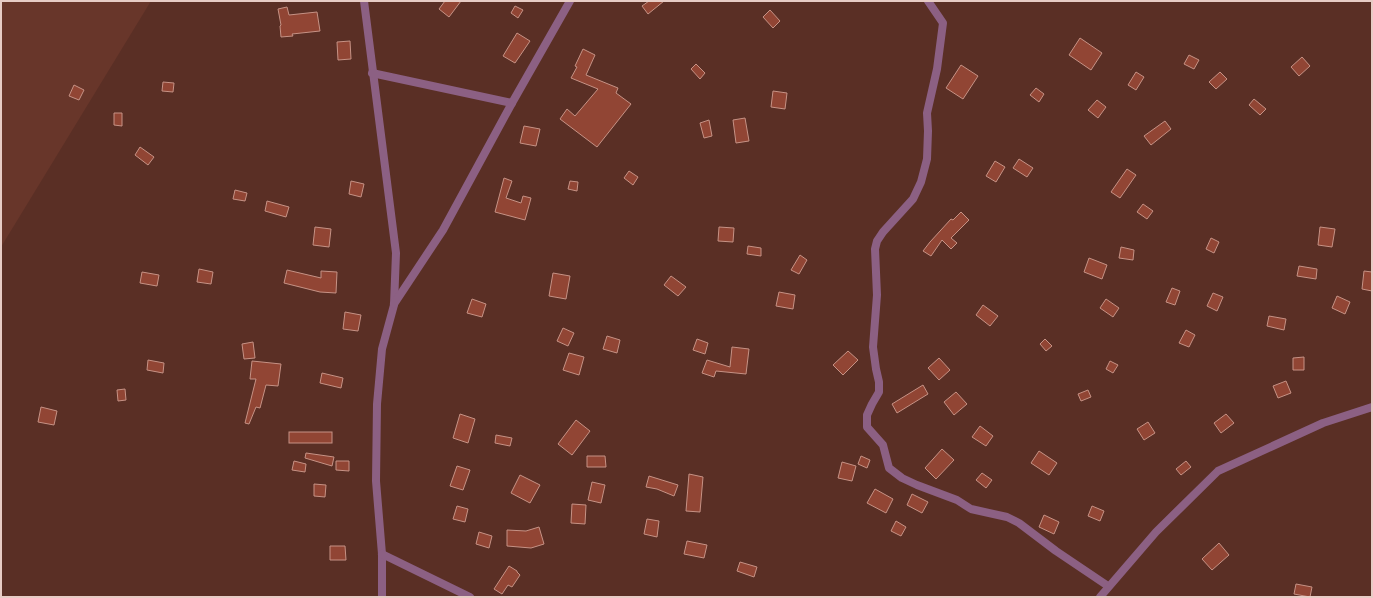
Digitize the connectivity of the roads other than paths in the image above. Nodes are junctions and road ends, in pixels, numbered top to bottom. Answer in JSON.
{"nodes":[{"id":1,"x":364,"y":1,"type":"edge"},
{"id":2,"x":570,"y":1,"type":"edge"},
{"id":3,"x":928,"y":1,"type":"edge"},
{"id":4,"x":372,"y":73,"type":"junction"},
{"id":5,"x":512,"y":103,"type":"junction"},
{"id":6,"x":394,"y":305,"type":"junction"},
{"id":7,"x":1372,"y":407,"type":"edge"},
{"id":8,"x":382,"y":554,"type":"junction"},
{"id":9,"x":1108,"y":586,"type":"junction"},
{"id":10,"x":382,"y":597,"type":"edge"},
{"id":11,"x":470,"y":597,"type":"edge"},
{"id":12,"x":1100,"y":597,"type":"edge"}],
"edges":[{"from":1,"to":4,"type":"street"},
{"from":2,"to":5,"type":"street"},
{"from":3,"to":9,"type":"street"},
{"from":4,"to":5,"type":"street"},
{"from":4,"to":6,"type":"street"},
{"from":5,"to":6,"type":"street"},
{"from":6,"to":8,"type":"street"},
{"from":7,"to":9,"type":"street"},
{"from":8,"to":10,"type":"street"},
{"from":8,"to":11,"type":"street"},
{"from":9,"to":12,"type":"street"}]}
